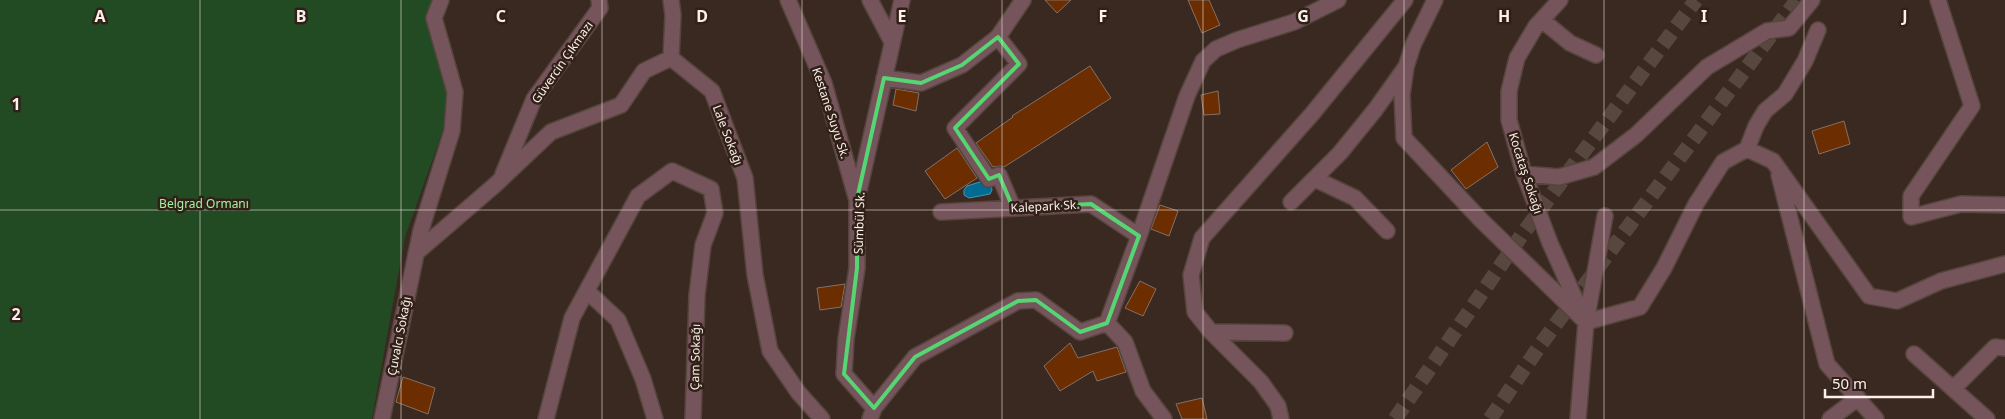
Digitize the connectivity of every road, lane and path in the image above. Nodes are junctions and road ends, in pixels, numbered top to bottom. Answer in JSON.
{"nodes":[{"id":1,"x":441,"y":0,"type":"edge"},
{"id":2,"x":599,"y":0,"type":"edge"},
{"id":3,"x":671,"y":0,"type":"edge"},
{"id":4,"x":788,"y":0,"type":"edge"},
{"id":5,"x":870,"y":0,"type":"edge"},
{"id":6,"x":902,"y":0,"type":"edge"},
{"id":7,"x":1023,"y":0,"type":"edge"},
{"id":8,"x":1338,"y":0,"type":"edge"},
{"id":9,"x":1405,"y":0,"type":"edge"},
{"id":10,"x":1435,"y":0,"type":"edge"},
{"id":11,"x":1560,"y":0,"type":"edge"},
{"id":12,"x":1812,"y":0,"type":"edge"},
{"id":13,"x":1938,"y":0,"type":"edge"},
{"id":14,"x":1542,"y":20,"type":"junction"},
{"id":15,"x":1818,"y":30,"type":"dead end"},
{"id":16,"x":998,"y":37,"type":"junction"},
{"id":17,"x":892,"y":42,"type":"junction"},
{"id":18,"x":1596,"y":55,"type":"dead end"},
{"id":19,"x":672,"y":58,"type":"junction"},
{"id":20,"x":1406,"y":67,"type":"junction"},
{"id":21,"x":884,"y":78,"type":"junction"},
{"id":22,"x":1747,"y":149,"type":"junction"},
{"id":23,"x":1777,"y":166,"type":"junction"},
{"id":24,"x":1524,"y":174,"type":"junction"},
{"id":25,"x":1314,"y":179,"type":"junction"},
{"id":26,"x":501,"y":180,"type":"junction"},
{"id":27,"x":857,"y":199,"type":"junction"},
{"id":28,"x":1291,"y":202,"type":"dead end"},
{"id":29,"x":2005,"y":205,"type":"edge"},
{"id":30,"x":1013,"y":208,"type":"junction"},
{"id":31,"x":941,"y":212,"type":"dead end"},
{"id":32,"x":1605,"y":216,"type":"dead end"},
{"id":33,"x":1387,"y":231,"type":"dead end"},
{"id":34,"x":1139,"y":236,"type":"junction"},
{"id":35,"x":416,"y":253,"type":"junction"},
{"id":36,"x":2005,"y":264,"type":"edge"},
{"id":37,"x":587,"y":291,"type":"junction"},
{"id":38,"x":1586,"y":322,"type":"junction"},
{"id":39,"x":1107,"y":323,"type":"junction"},
{"id":40,"x":1211,"y":332,"type":"junction"},
{"id":41,"x":1285,"y":333,"type":"dead end"},
{"id":42,"x":2005,"y":348,"type":"edge"},
{"id":43,"x":1914,"y":354,"type":"dead end"},
{"id":44,"x":1953,"y":389,"type":"junction"},
{"id":45,"x":1858,"y":398,"type":"junction"},
{"id":46,"x":872,"y":414,"type":"edge"},
{"id":47,"x":382,"y":419,"type":"edge"},
{"id":48,"x":546,"y":419,"type":"edge"},
{"id":49,"x":655,"y":419,"type":"edge"},
{"id":50,"x":693,"y":419,"type":"edge"},
{"id":51,"x":822,"y":419,"type":"edge"},
{"id":52,"x":1164,"y":419,"type":"edge"},
{"id":53,"x":1281,"y":419,"type":"edge"},
{"id":54,"x":1578,"y":419,"type":"edge"},
{"id":55,"x":1830,"y":419,"type":"edge"},
{"id":56,"x":1876,"y":419,"type":"edge"},
{"id":57,"x":1987,"y":419,"type":"edge"}],
"edges":[{"from":1,"to":35,"type":"street","name":"Çuvalcı Sokağı"},
{"from":2,"to":26,"type":"street","name":"Güvercin Çıkmazı"},
{"from":3,"to":19,"type":"street"},
{"from":4,"to":27,"type":"street","name":"Kestane Suyu Sk."},
{"from":5,"to":17,"type":"street"},
{"from":6,"to":17,"type":"street","name":"Sümbül Sk."},
{"from":7,"to":16,"type":"street"},
{"from":8,"to":34,"type":"street"},
{"from":9,"to":40,"type":"street"},
{"from":10,"to":20,"type":"street"},
{"from":11,"to":14,"type":"street","name":"Kocataş Sokağı"},
{"from":12,"to":24,"type":"street"},
{"from":13,"to":29,"type":"street"},
{"from":14,"to":18,"type":"street"},
{"from":14,"to":24,"type":"street","name":"Kocataş Sokağı"},
{"from":15,"to":22,"type":"street"},
{"from":16,"to":21,"type":"street"},
{"from":16,"to":30,"type":"street"},
{"from":17,"to":21,"type":"street","name":"Sümbül Sk."},
{"from":19,"to":26,"type":"street"},
{"from":19,"to":51,"type":"street","name":"Lale Sokağı"},
{"from":20,"to":25,"type":"street"},
{"from":20,"to":38,"type":"street"},
{"from":21,"to":27,"type":"street","name":"Sümbül Sk."},
{"from":22,"to":23,"type":"street"},
{"from":22,"to":38,"type":"street"},
{"from":23,"to":36,"type":"street"},
{"from":23,"to":45,"type":"street"},
{"from":24,"to":38,"type":"street","name":"Kocataş Sokağı"},
{"from":25,"to":28,"type":"street"},
{"from":25,"to":33,"type":"street"},
{"from":26,"to":35,"type":"street"},
{"from":27,"to":46,"type":"street","name":"Sümbül Sk."},
{"from":30,"to":31,"type":"street","name":"Kalepark Sk."},
{"from":30,"to":34,"type":"street","name":"Kalepark Sk."},
{"from":32,"to":38,"type":"street"},
{"from":34,"to":39,"type":"street"},
{"from":35,"to":47,"type":"street","name":"Çuvalcı Sokağı"},
{"from":37,"to":48,"type":"street"},
{"from":37,"to":49,"type":"street"},
{"from":37,"to":50,"type":"street","name":"Çam Sokağı"},
{"from":38,"to":54,"type":"street"},
{"from":39,"to":46,"type":"street"},
{"from":39,"to":52,"type":"street"},
{"from":40,"to":41,"type":"street"},
{"from":40,"to":53,"type":"street"},
{"from":42,"to":44,"type":"street"},
{"from":43,"to":44,"type":"street"},
{"from":44,"to":57,"type":"street"},
{"from":45,"to":55,"type":"street"},
{"from":45,"to":56,"type":"street"}]}
